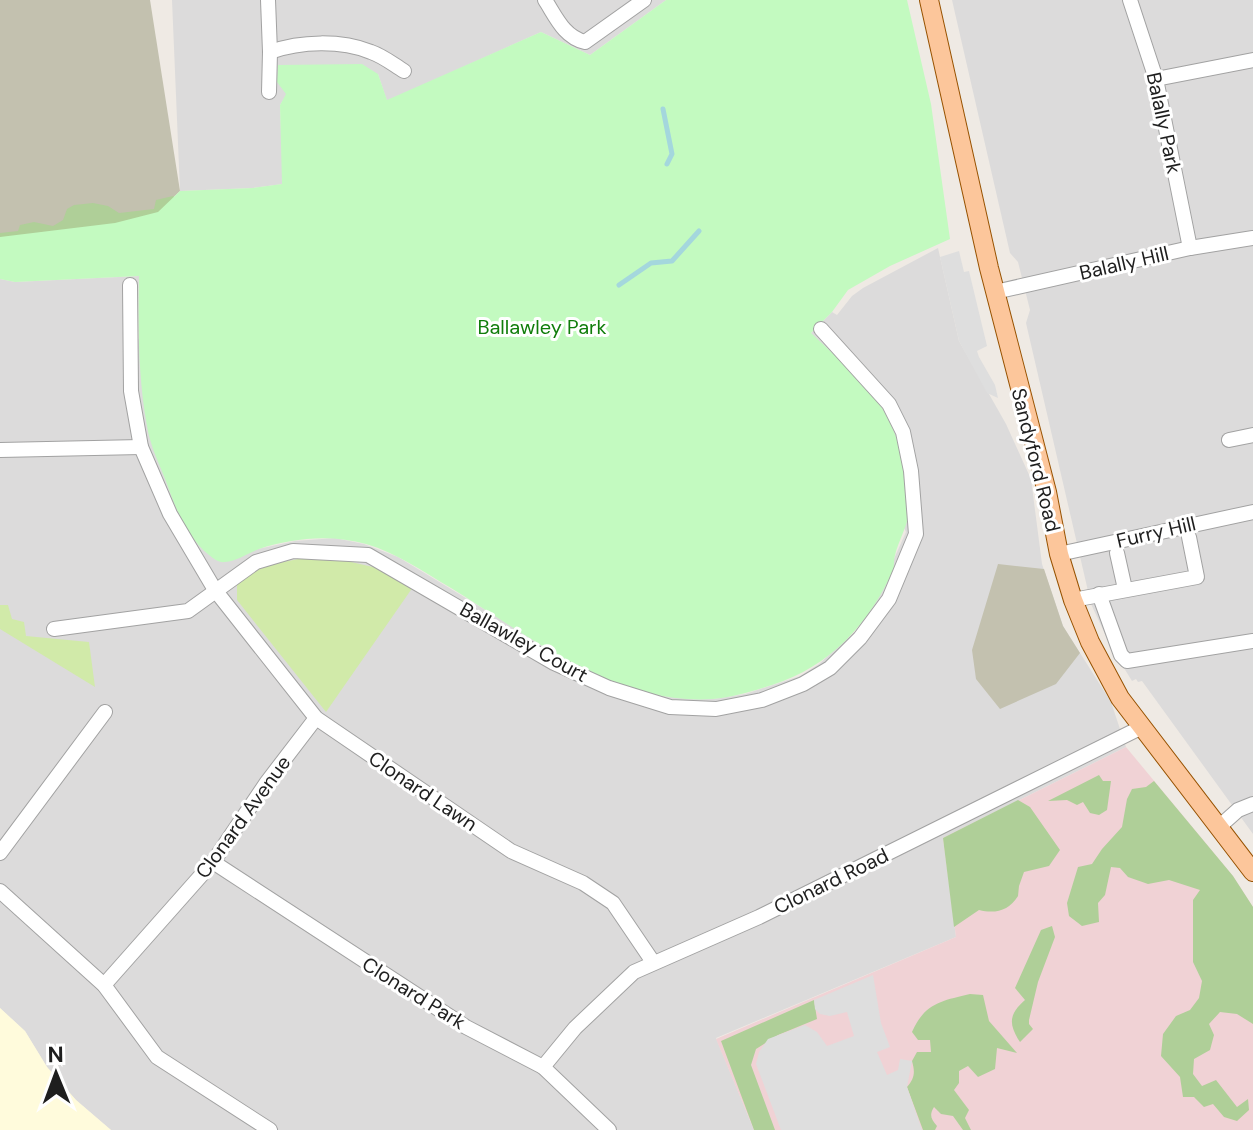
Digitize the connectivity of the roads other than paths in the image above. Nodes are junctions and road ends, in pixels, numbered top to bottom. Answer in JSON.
{"nodes":[{"id":1,"x":268,"y":0,"type":"edge"},
{"id":2,"x":545,"y":0,"type":"edge"},
{"id":3,"x":644,"y":0,"type":"edge"},
{"id":4,"x":929,"y":0,"type":"edge"},
{"id":5,"x":1130,"y":0,"type":"edge"},
{"id":6,"x":270,"y":52,"type":"junction"},
{"id":7,"x":1253,"y":60,"type":"edge"},
{"id":8,"x":404,"y":71,"type":"dead end"},
{"id":9,"x":1156,"y":79,"type":"junction"},
{"id":10,"x":269,"y":92,"type":"dead end"},
{"id":11,"x":1253,"y":238,"type":"edge"},
{"id":12,"x":1190,"y":248,"type":"junction"},
{"id":13,"x":130,"y":285,"type":"dead end"},
{"id":14,"x":995,"y":292,"type":"junction"},
{"id":15,"x":821,"y":329,"type":"dead end"},
{"id":16,"x":1253,"y":435,"type":"edge"},
{"id":17,"x":1229,"y":440,"type":"dead end"},
{"id":18,"x":141,"y":447,"type":"junction"},
{"id":19,"x":0,"y":450,"type":"edge"},
{"id":20,"x":1253,"y":512,"type":"edge"},
{"id":21,"x":1189,"y":537,"type":"dead end"},
{"id":22,"x":1117,"y":553,"type":"dead end"},
{"id":23,"x":1059,"y":554,"type":"junction"},
{"id":24,"x":1125,"y":589,"type":"junction"},
{"id":25,"x":215,"y":590,"type":"junction"},
{"id":26,"x":1099,"y":594,"type":"junction"},
{"id":27,"x":1073,"y":600,"type":"junction"},
{"id":28,"x":54,"y":629,"type":"dead end"},
{"id":29,"x":1253,"y":641,"type":"edge"},
{"id":30,"x":105,"y":712,"type":"dead end"},
{"id":31,"x":316,"y":718,"type":"junction"},
{"id":32,"x":1142,"y":727,"type":"junction"},
{"id":33,"x":1253,"y":804,"type":"edge"},
{"id":34,"x":1220,"y":826,"type":"junction"},
{"id":35,"x":0,"y":853,"type":"edge"},
{"id":36,"x":213,"y":862,"type":"junction"},
{"id":37,"x":1253,"y":872,"type":"edge"},
{"id":38,"x":0,"y":891,"type":"edge"},
{"id":39,"x":653,"y":962,"type":"junction"},
{"id":40,"x":104,"y":985,"type":"junction"},
{"id":41,"x":543,"y":1067,"type":"junction"},
{"id":42,"x":270,"y":1130,"type":"edge"},
{"id":43,"x":609,"y":1130,"type":"edge"}],
"edges":[{"from":1,"to":6,"type":"street"},
{"from":2,"to":3,"type":"street"},
{"from":4,"to":14,"type":"main road","name":"Sandyford Road"},
{"from":5,"to":9,"type":"street","name":"Balally Park"},
{"from":6,"to":8,"type":"street"},
{"from":6,"to":10,"type":"street"},
{"from":7,"to":9,"type":"street"},
{"from":9,"to":12,"type":"street","name":"Balally Park"},
{"from":11,"to":12,"type":"street","name":"Balally Hill"},
{"from":12,"to":14,"type":"street","name":"Balally Hill"},
{"from":13,"to":18,"type":"street","name":"Clonard Lawn"},
{"from":14,"to":23,"type":"main road","name":"Sandyford Road"},
{"from":15,"to":25,"type":"street","name":"Ballawley Court"},
{"from":16,"to":17,"type":"street"},
{"from":18,"to":19,"type":"street"},
{"from":18,"to":25,"type":"street","name":"Clonard Lawn"},
{"from":20,"to":23,"type":"street","name":"Furry Hill"},
{"from":21,"to":24,"type":"street"},
{"from":22,"to":24,"type":"street"},
{"from":23,"to":27,"type":"main road","name":"Sandyford Road"},
{"from":24,"to":26,"type":"street"},
{"from":25,"to":28,"type":"street","name":"Ballawley Court"},
{"from":25,"to":31,"type":"street","name":"Clonard Lawn"},
{"from":26,"to":27,"type":"street"},
{"from":26,"to":29,"type":"street"},
{"from":27,"to":32,"type":"main road","name":"Sandyford Road"},
{"from":30,"to":35,"type":"street"},
{"from":31,"to":36,"type":"street","name":"Clonard Avenue"},
{"from":31,"to":39,"type":"street","name":"Clonard Lawn"},
{"from":32,"to":34,"type":"main road","name":"Sandyford Road"},
{"from":32,"to":39,"type":"street","name":"Clonard Road"},
{"from":33,"to":34,"type":"street"},
{"from":34,"to":37,"type":"main road","name":"Sandyford Road"},
{"from":36,"to":40,"type":"street","name":"Clonard Avenue"},
{"from":36,"to":41,"type":"street","name":"Clonard Park"},
{"from":38,"to":40,"type":"street"},
{"from":39,"to":41,"type":"street","name":"Clonard Road"},
{"from":40,"to":42,"type":"street"},
{"from":41,"to":43,"type":"street","name":"Clonard Park"}]}
